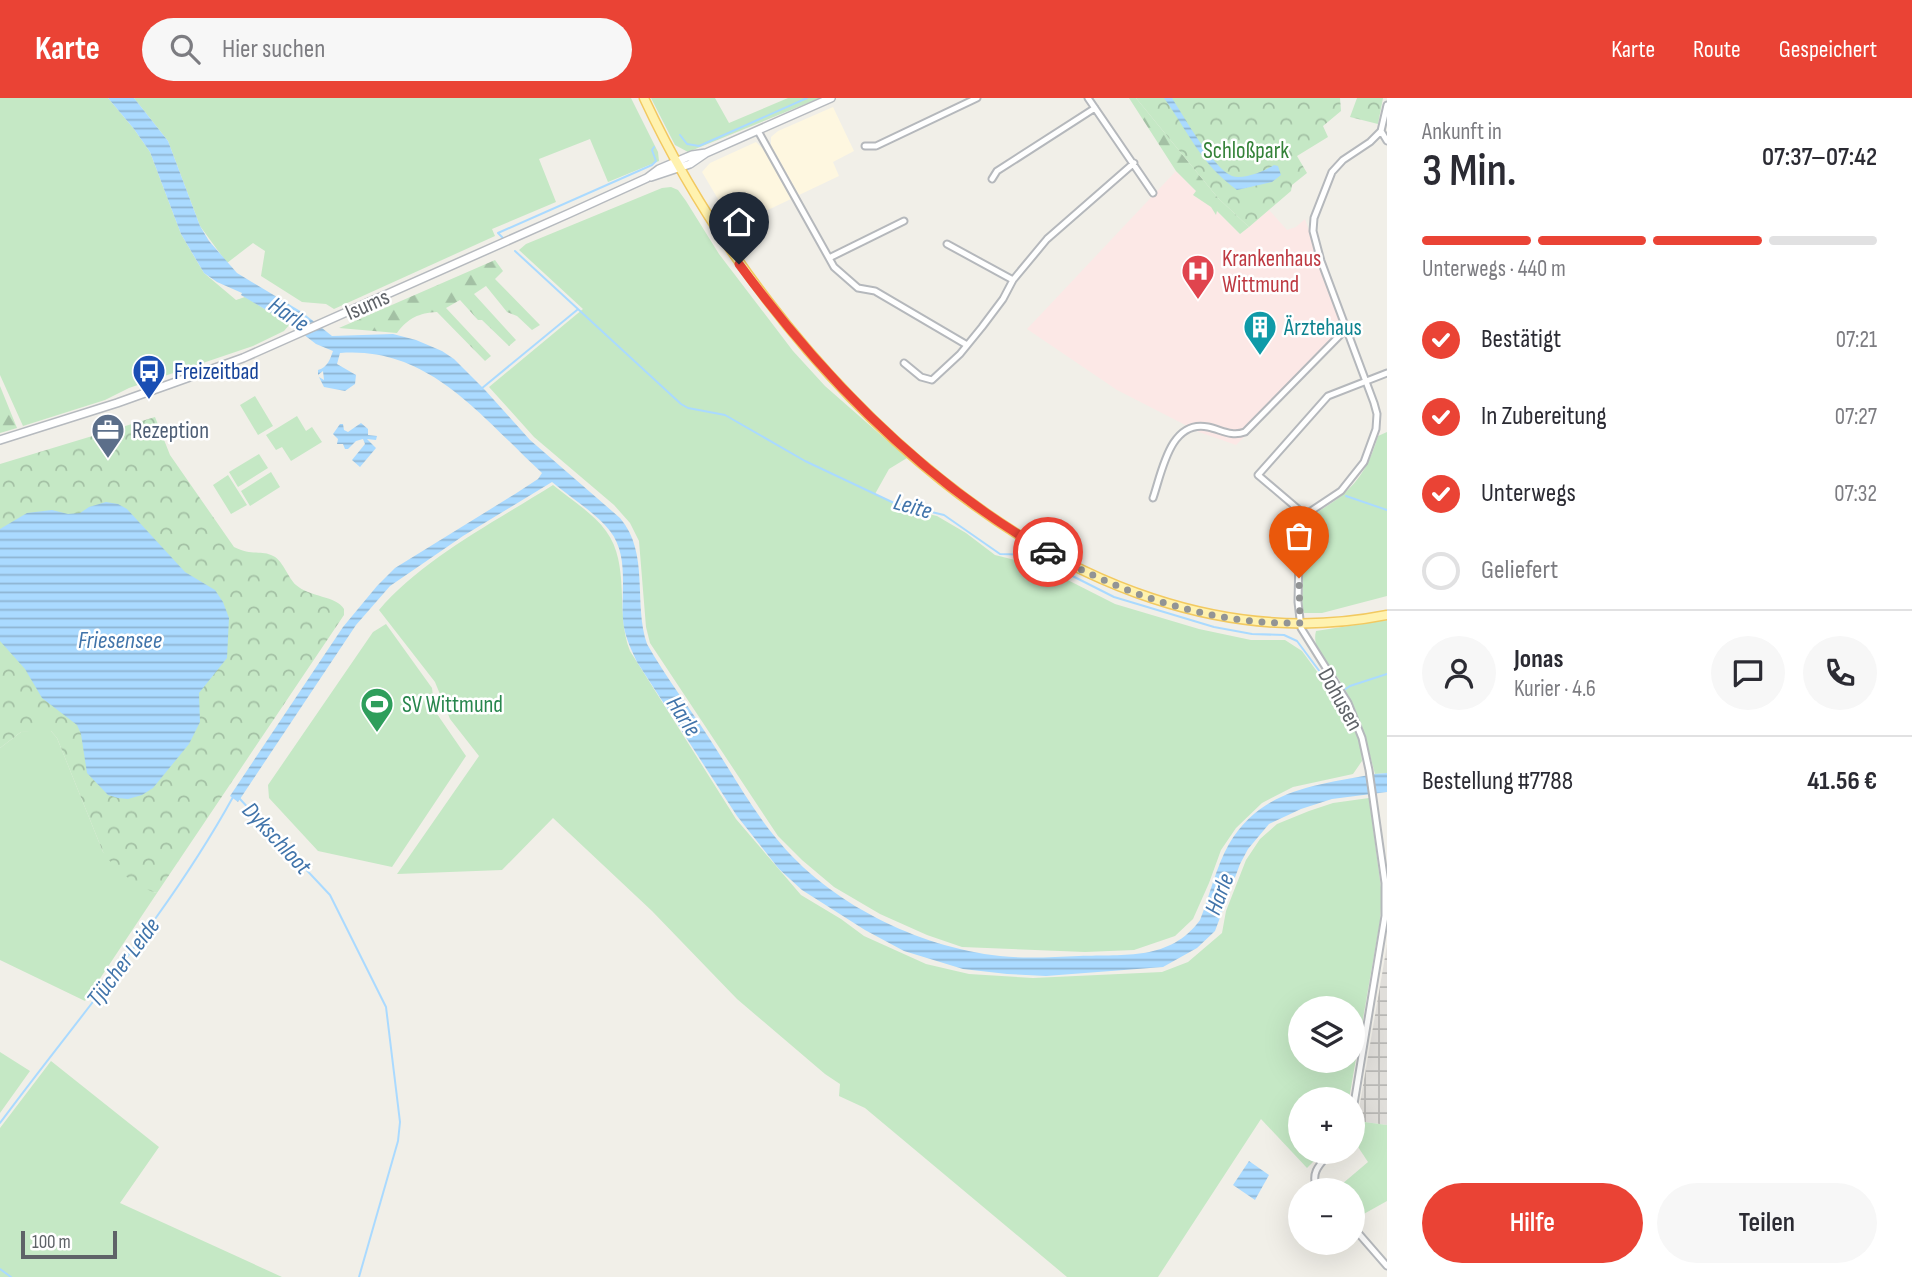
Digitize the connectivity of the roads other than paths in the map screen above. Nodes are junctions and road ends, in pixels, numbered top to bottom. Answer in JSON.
{"nodes":[{"id":1,"x":644,"y":98,"type":"edge"},
{"id":2,"x":831,"y":98,"type":"edge"},
{"id":3,"x":977,"y":98,"type":"edge"},
{"id":4,"x":1088,"y":98,"type":"edge"},
{"id":5,"x":1387,"y":105,"type":"edge"},
{"id":6,"x":1094,"y":108,"type":"junction"},
{"id":7,"x":758,"y":131,"type":"junction"},
{"id":8,"x":1381,"y":131,"type":"junction"},
{"id":9,"x":1387,"y":141,"type":"edge"},
{"id":10,"x":865,"y":146,"type":"dead end"},
{"id":11,"x":1134,"y":163,"type":"junction"},
{"id":12,"x":678,"y":165,"type":"junction"},
{"id":13,"x":992,"y":179,"type":"dead end"},
{"id":14,"x":1153,"y":192,"type":"dead end"},
{"id":15,"x":904,"y":221,"type":"dead end"},
{"id":16,"x":947,"y":244,"type":"dead end"},
{"id":17,"x":829,"y":258,"type":"junction"},
{"id":18,"x":1013,"y":280,"type":"junction"},
{"id":19,"x":1347,"y":331,"type":"junction"},
{"id":20,"x":967,"y":345,"type":"junction"},
{"id":21,"x":904,"y":363,"type":"dead end"},
{"id":22,"x":1387,"y":373,"type":"edge"},
{"id":23,"x":1367,"y":382,"type":"junction"},
{"id":24,"x":0,"y":440,"type":"edge"},
{"id":25,"x":1153,"y":498,"type":"dead end"},
{"id":26,"x":1305,"y":515,"type":"junction"},
{"id":27,"x":1387,"y":615,"type":"edge"},
{"id":28,"x":1300,"y":623,"type":"junction"},
{"id":29,"x":1357,"y":1087,"type":"edge"},
{"id":30,"x":1365,"y":1241,"type":"edge"},
{"id":31,"x":1387,"y":1266,"type":"edge"}],
"edges":[{"from":1,"to":12,"type":"main road"},
{"from":2,"to":7,"type":"main road","name":"Isums"},
{"from":3,"to":10,"type":"street"},
{"from":4,"to":6,"type":"street"},
{"from":5,"to":8,"type":"street"},
{"from":6,"to":11,"type":"street"},
{"from":6,"to":13,"type":"street"},
{"from":7,"to":12,"type":"main road","name":"Isums"},
{"from":7,"to":17,"type":"street"},
{"from":8,"to":9,"type":"street"},
{"from":8,"to":19,"type":"street"},
{"from":11,"to":14,"type":"street"},
{"from":11,"to":18,"type":"street"},
{"from":12,"to":24,"type":"main road","name":"Isums"},
{"from":12,"to":28,"type":"main road"},
{"from":15,"to":17,"type":"street"},
{"from":16,"to":18,"type":"street"},
{"from":17,"to":20,"type":"street"},
{"from":18,"to":20,"type":"street"},
{"from":19,"to":23,"type":"street"},
{"from":19,"to":25,"type":"street"},
{"from":20,"to":21,"type":"street"},
{"from":22,"to":23,"type":"street"},
{"from":23,"to":26,"type":"street"},
{"from":23,"to":26,"type":"street"},
{"from":26,"to":28,"type":"street"},
{"from":27,"to":28,"type":"main road"},
{"from":28,"to":29,"type":"street","name":"Dohusen"},
{"from":30,"to":31,"type":"street"}]}
